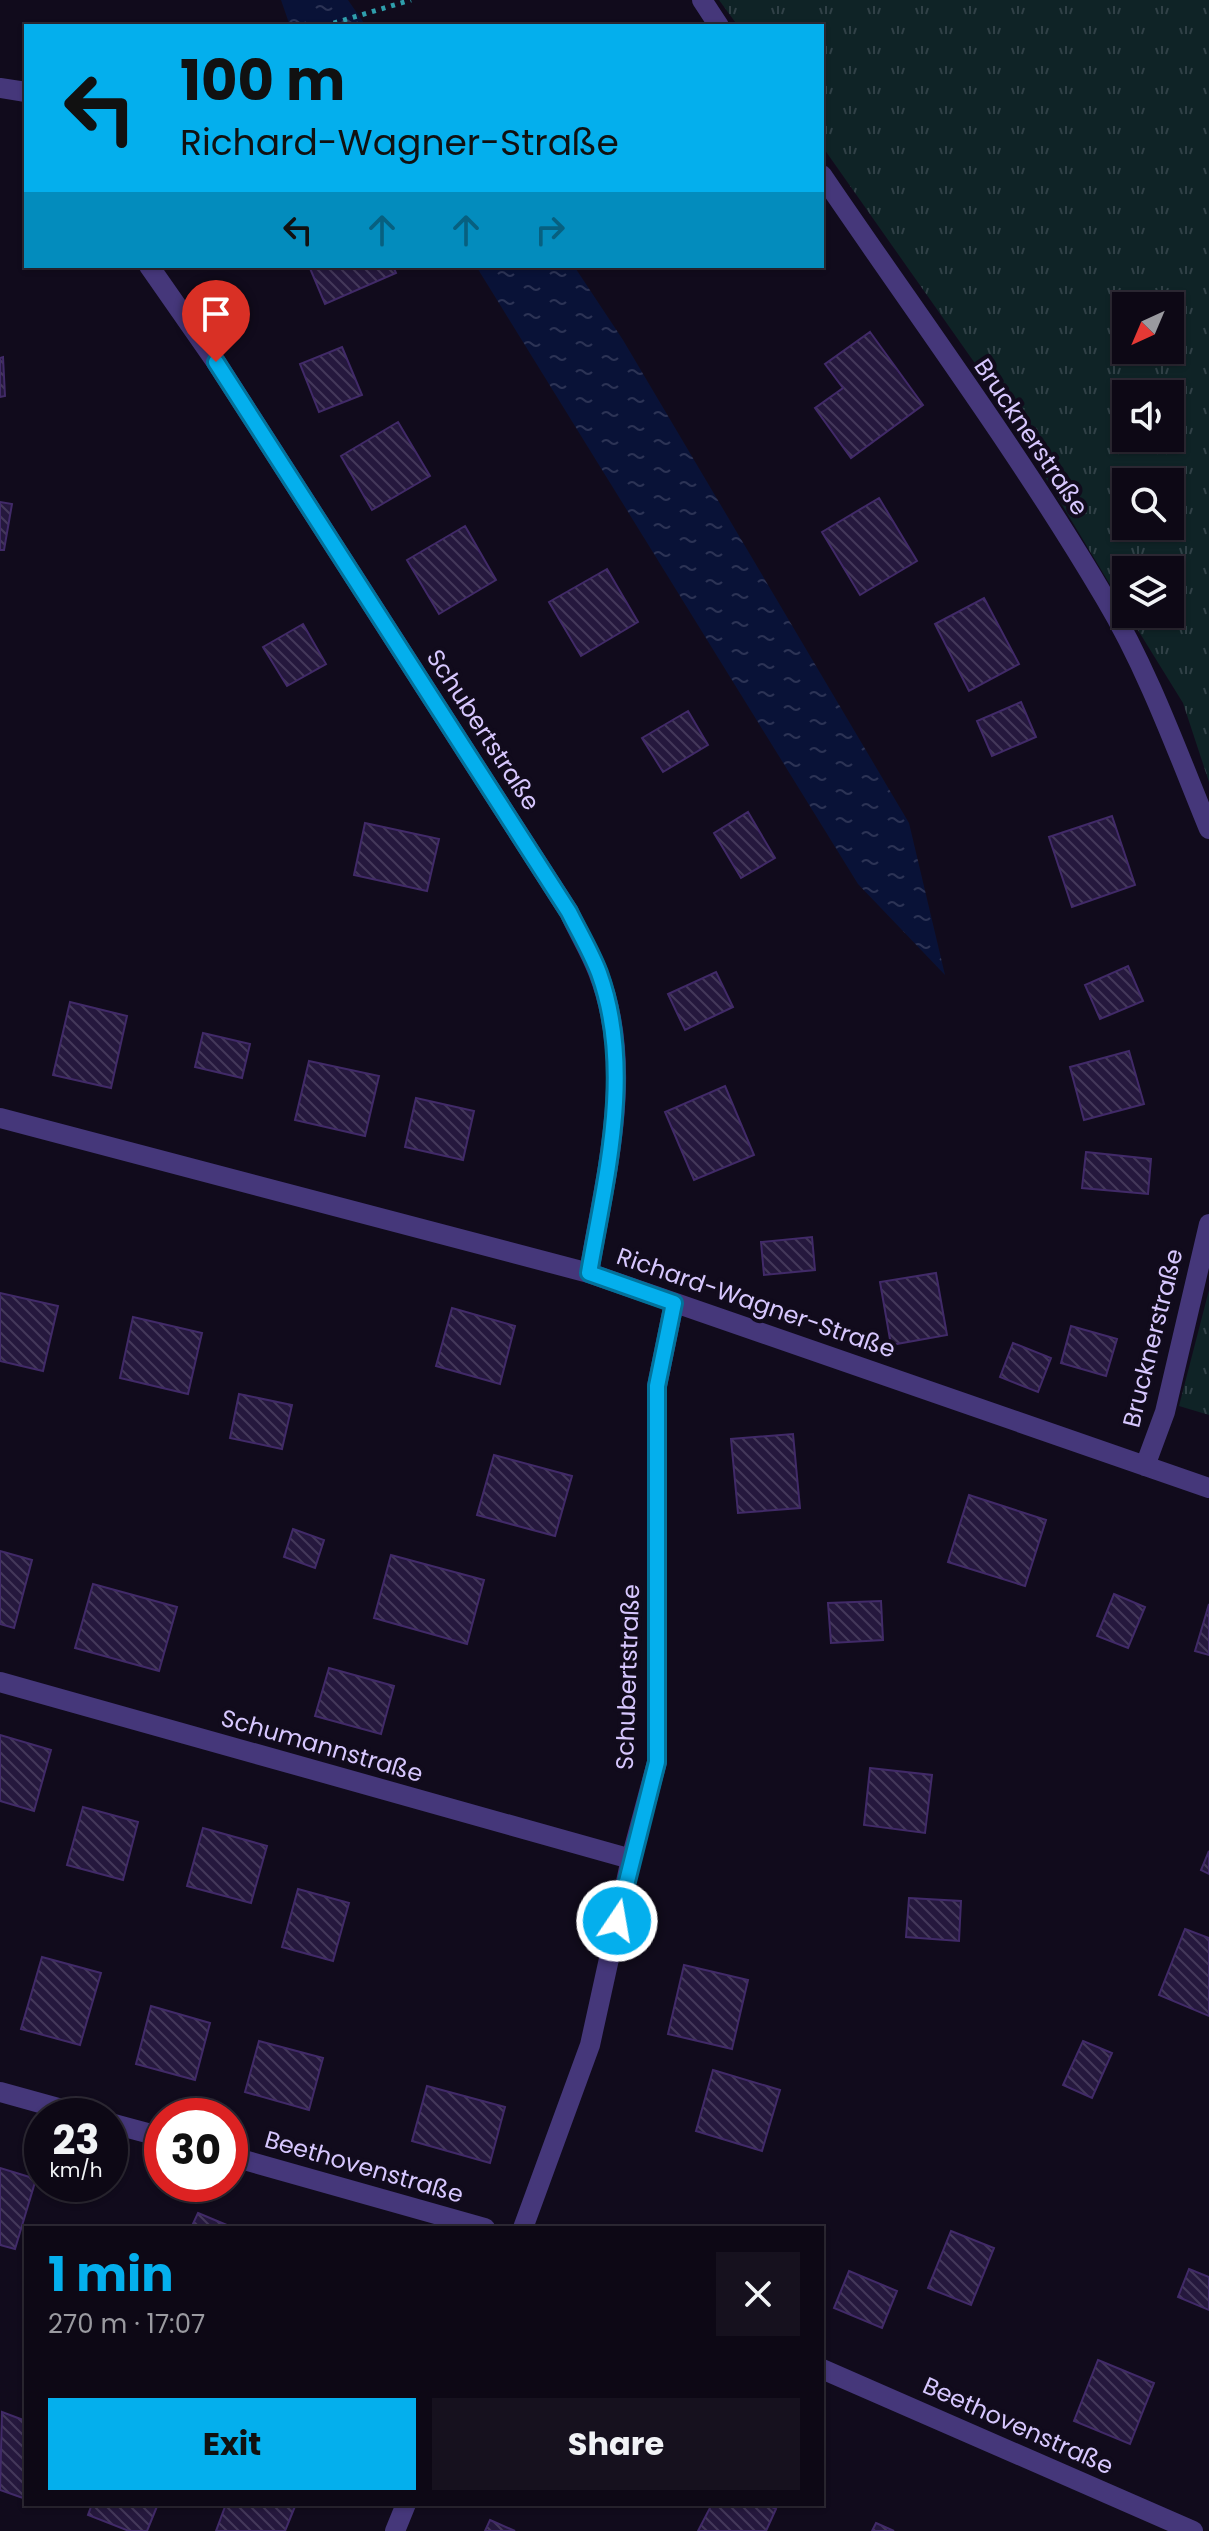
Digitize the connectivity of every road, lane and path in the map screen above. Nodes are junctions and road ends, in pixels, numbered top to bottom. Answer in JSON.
{"nodes":[{"id":1,"x":411,"y":0,"type":"edge"},
{"id":2,"x":702,"y":0,"type":"edge"},
{"id":3,"x":331,"y":24,"type":"edge"},
{"id":4,"x":718,"y":24,"type":"edge"},
{"id":5,"x":0,"y":88,"type":"edge"},
{"id":6,"x":24,"y":92,"type":"edge"},
{"id":7,"x":824,"y":178,"type":"edge"},
{"id":8,"x":150,"y":268,"type":"edge"},
{"id":9,"x":1209,"y":829,"type":"edge"},
{"id":10,"x":0,"y":1118,"type":"edge"},
{"id":11,"x":1209,"y":1224,"type":"edge"},
{"id":12,"x":589,"y":1273,"type":"junction"},
{"id":13,"x":674,"y":1303,"type":"junction"},
{"id":14,"x":1145,"y":1466,"type":"junction"},
{"id":15,"x":1209,"y":1488,"type":"edge"},
{"id":16,"x":0,"y":1682,"type":"edge"},
{"id":17,"x":631,"y":1859,"type":"junction"},
{"id":18,"x":0,"y":2092,"type":"edge"},
{"id":19,"x":24,"y":2099,"type":"edge"},
{"id":20,"x":248,"y":2161,"type":"edge"},
{"id":21,"x":478,"y":2226,"type":"edge"},
{"id":22,"x":524,"y":2226,"type":"edge"},
{"id":23,"x":824,"y":2370,"type":"edge"},
{"id":24,"x":405,"y":2506,"type":"edge"},
{"id":25,"x":395,"y":2531,"type":"edge"},
{"id":26,"x":1193,"y":2531,"type":"edge"}],
"edges":[{"from":1,"to":3,"type":"path"},
{"from":2,"to":4,"type":"street"},
{"from":5,"to":6,"type":"street"},
{"from":7,"to":9,"type":"street","name":"Brucknerstraße"},
{"from":8,"to":12,"type":"street","name":"Schubertstraße"},
{"from":10,"to":12,"type":"street","name":"Richard-Wagner-Straße"},
{"from":11,"to":14,"type":"street","name":"Brucknerstraße"},
{"from":12,"to":13,"type":"street","name":"Richard-Wagner-Straße"},
{"from":13,"to":14,"type":"street","name":"Richard-Wagner-Straße"},
{"from":13,"to":17,"type":"street","name":"Schubertstraße"},
{"from":14,"to":15,"type":"street","name":"Richard-Wagner-Straße"},
{"from":16,"to":17,"type":"street","name":"Schumannstraße"},
{"from":17,"to":22,"type":"street","name":"Schubertstraße"},
{"from":18,"to":19,"type":"street"},
{"from":20,"to":21,"type":"street","name":"Beethovenstraße"},
{"from":23,"to":26,"type":"street","name":"Beethovenstraße"},
{"from":24,"to":25,"type":"street"}]}
